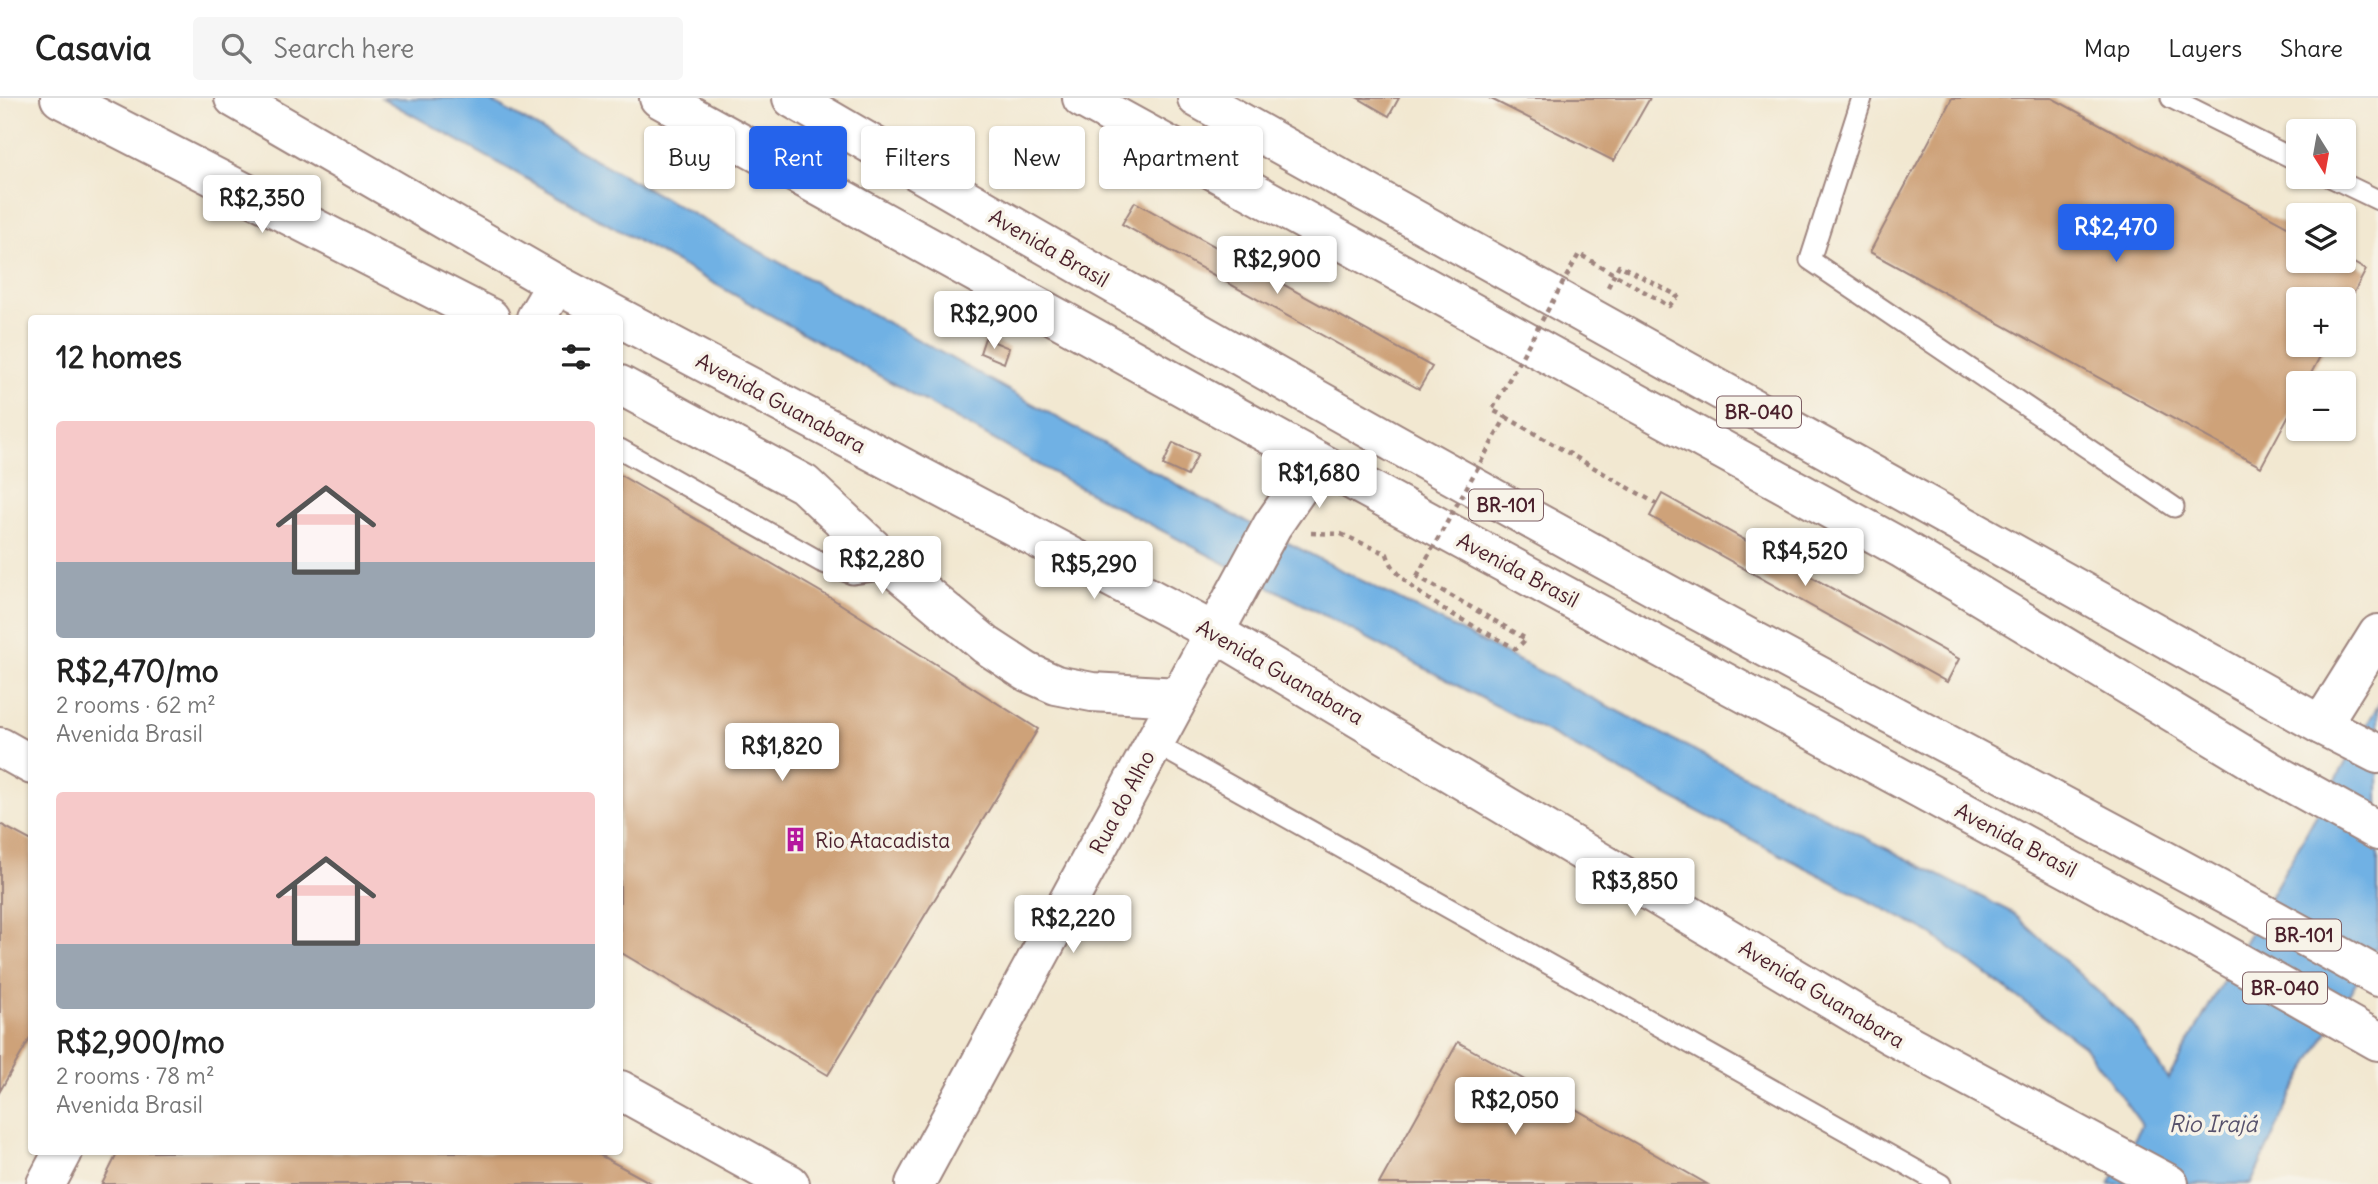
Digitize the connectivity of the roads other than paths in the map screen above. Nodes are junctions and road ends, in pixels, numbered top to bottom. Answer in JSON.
{"nodes":[{"id":1,"x":60,"y":98,"type":"edge"},
{"id":2,"x":234,"y":98,"type":"edge"},
{"id":3,"x":659,"y":98,"type":"edge"},
{"id":4,"x":792,"y":98,"type":"edge"},
{"id":5,"x":1082,"y":98,"type":"edge"},
{"id":6,"x":1197,"y":98,"type":"edge"},
{"id":7,"x":1862,"y":98,"type":"edge"},
{"id":8,"x":2171,"y":98,"type":"edge"},
{"id":9,"x":2286,"y":155,"type":"edge"},
{"id":10,"x":2355,"y":189,"type":"edge"},
{"id":11,"x":2378,"y":200,"type":"edge"},
{"id":12,"x":556,"y":284,"type":"junction"},
{"id":13,"x":484,"y":315,"type":"edge"},
{"id":14,"x":538,"y":315,"type":"edge"},
{"id":15,"x":615,"y":315,"type":"edge"},
{"id":16,"x":623,"y":319,"type":"edge"},
{"id":17,"x":623,"y":387,"type":"edge"},
{"id":18,"x":623,"y":451,"type":"edge"},
{"id":19,"x":1317,"y":461,"type":"junction"},
{"id":20,"x":2174,"y":507,"type":"dead end"},
{"id":21,"x":894,"y":568,"type":"junction"},
{"id":22,"x":1214,"y":632,"type":"junction"},
{"id":23,"x":2378,"y":634,"type":"edge"},
{"id":24,"x":1179,"y":698,"type":"junction"},
{"id":25,"x":2321,"y":725,"type":"junction"},
{"id":26,"x":1154,"y":743,"type":"junction"},
{"id":27,"x":0,"y":747,"type":"edge"},
{"id":28,"x":2368,"y":749,"type":"edge"},
{"id":29,"x":28,"y":763,"type":"edge"},
{"id":30,"x":2378,"y":831,"type":"edge"},
{"id":31,"x":2378,"y":977,"type":"edge"},
{"id":32,"x":2378,"y":1041,"type":"edge"},
{"id":33,"x":623,"y":1092,"type":"edge"},
{"id":34,"x":61,"y":1155,"type":"edge"},
{"id":35,"x":46,"y":1184,"type":"edge"},
{"id":36,"x":790,"y":1184,"type":"edge"},
{"id":37,"x":915,"y":1184,"type":"edge"},
{"id":38,"x":1941,"y":1184,"type":"edge"},
{"id":39,"x":2169,"y":1184,"type":"edge"}],
"edges":[{"from":1,"to":13,"type":"main road"},
{"from":2,"to":12,"type":"main road","name":"Avenida Guanabara"},
{"from":3,"to":19,"type":"main road","name":"Avenida Brasil","number":"BR-040"},
{"from":4,"to":31,"type":"main road","name":"Avenida Brasil","number":"BR-101"},
{"from":5,"to":30,"type":"main road"},
{"from":6,"to":25,"type":"main road","number":"BR-040"},
{"from":7,"to":20,"type":"lane"},
{"from":8,"to":9,"type":"lane"},
{"from":10,"to":11,"type":"lane"},
{"from":12,"to":14,"type":"main road"},
{"from":12,"to":15,"type":"main road","name":"Avenida Guanabara"},
{"from":16,"to":22,"type":"main road","name":"Avenida Guanabara"},
{"from":17,"to":21,"type":"main road"},
{"from":18,"to":21,"type":"lane"},
{"from":19,"to":22,"type":"main road","name":"Rua do Alho"},
{"from":19,"to":32,"type":"main road","name":"Avenida Brasil","number":"BR-040"},
{"from":21,"to":24,"type":"main road"},
{"from":22,"to":24,"type":"main road","name":"Rua do Alho"},
{"from":22,"to":39,"type":"main road","name":"Avenida Guanabara"},
{"from":23,"to":25,"type":"main road"},
{"from":24,"to":26,"type":"main road","name":"Rua do Alho"},
{"from":25,"to":28,"type":"main road","number":"BR-040"},
{"from":26,"to":37,"type":"main road","name":"Rua do Alho"},
{"from":26,"to":38,"type":"lane"},
{"from":27,"to":29,"type":"main road"},
{"from":33,"to":36,"type":"main road"},
{"from":34,"to":35,"type":"main road"}]}
